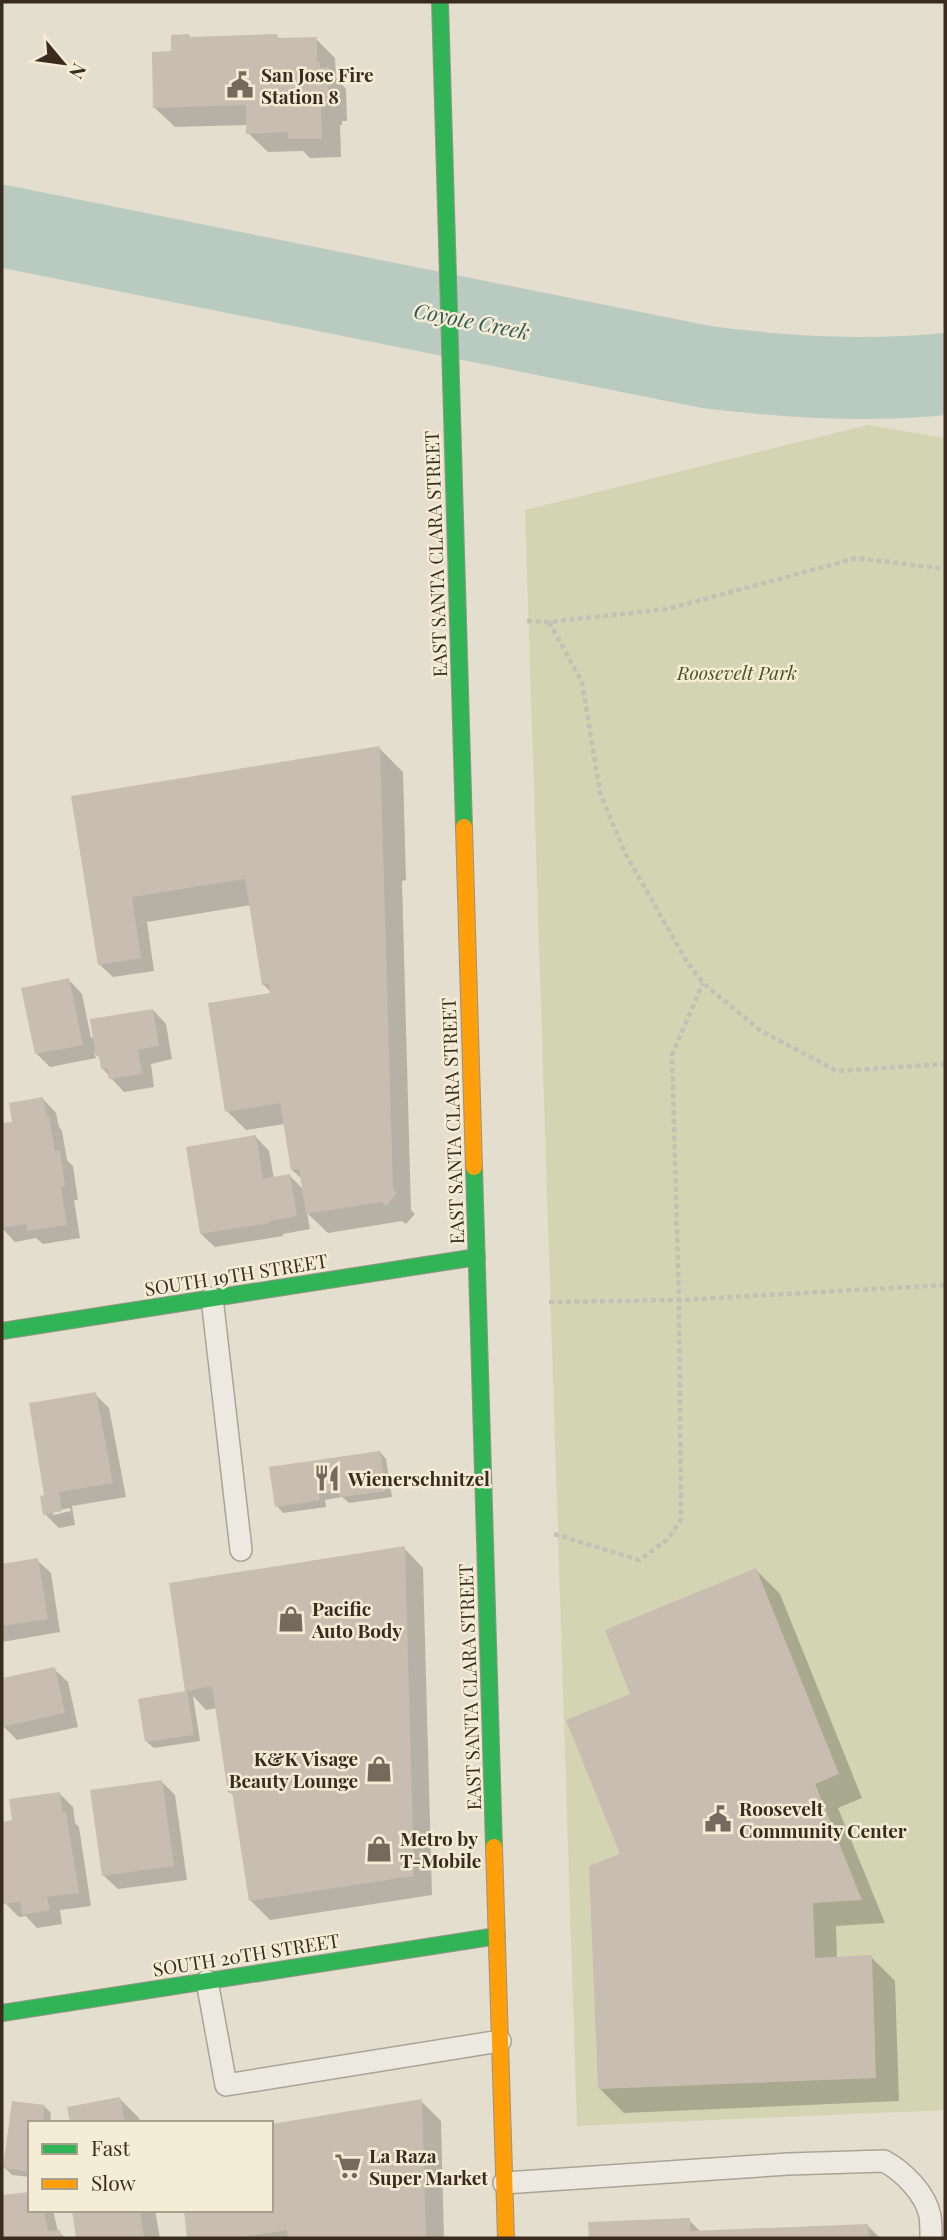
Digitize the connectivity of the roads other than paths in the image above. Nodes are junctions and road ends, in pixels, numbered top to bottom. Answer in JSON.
{"nodes":[{"id":1,"x":440,"y":2,"type":"edge"},
{"id":2,"x":477,"y":1257,"type":"junction"},
{"id":3,"x":212,"y":1298,"type":"junction"},
{"id":4,"x":2,"y":1331,"type":"edge"},
{"id":5,"x":241,"y":1550,"type":"dead end"},
{"id":6,"x":497,"y":1936,"type":"junction"},
{"id":7,"x":207,"y":1981,"type":"junction"},
{"id":8,"x":2,"y":2013,"type":"edge"},
{"id":9,"x":500,"y":2041,"type":"junction"},
{"id":10,"x":504,"y":2183,"type":"junction"},
{"id":11,"x":506,"y":2238,"type":"edge"},
{"id":12,"x":931,"y":2238,"type":"edge"}],
"edges":[{"from":1,"to":2,"type":"main road","name":"EAST SANTA CLARA STREET"},
{"from":2,"to":3,"type":"main road","name":"SOUTH 19TH STREET"},
{"from":2,"to":6,"type":"main road","name":"EAST SANTA CLARA STREET"},
{"from":3,"to":4,"type":"main road","name":"SOUTH 19TH STREET"},
{"from":3,"to":5,"type":"lane"},
{"from":6,"to":7,"type":"main road","name":"SOUTH 20TH STREET"},
{"from":6,"to":9,"type":"main road","name":"EAST SANTA CLARA STREET"},
{"from":7,"to":8,"type":"main road","name":"SOUTH 20TH STREET"},
{"from":7,"to":9,"type":"lane"},
{"from":9,"to":10,"type":"main road","name":"EAST SANTA CLARA STREET"},
{"from":10,"to":11,"type":"main road","name":"EAST SANTA CLARA STREET"},
{"from":10,"to":12,"type":"lane"}]}
